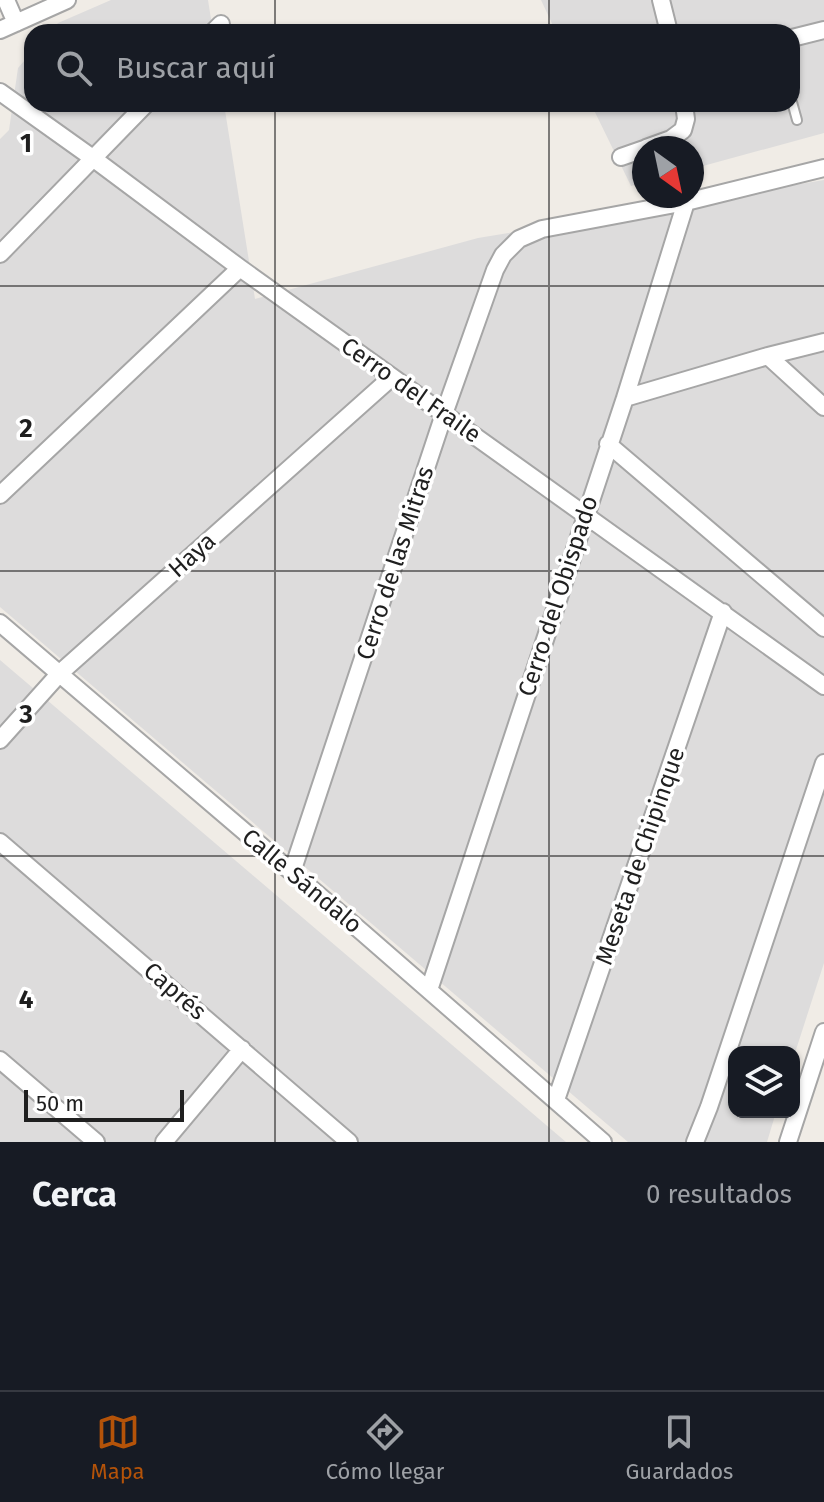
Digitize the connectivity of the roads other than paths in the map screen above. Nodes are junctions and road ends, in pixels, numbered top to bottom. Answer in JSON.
{"nodes":[{"id":1,"x":6,"y":0,"type":"edge"},
{"id":2,"x":67,"y":0,"type":"edge"},
{"id":3,"x":661,"y":0,"type":"edge"},
{"id":4,"x":16,"y":23,"type":"junction"},
{"id":5,"x":667,"y":24,"type":"edge"},
{"id":6,"x":0,"y":30,"type":"edge"},
{"id":7,"x":824,"y":30,"type":"edge"},
{"id":8,"x":800,"y":36,"type":"edge"},
{"id":9,"x":0,"y":92,"type":"edge"},
{"id":10,"x":24,"y":109,"type":"edge"},
{"id":11,"x":28,"y":112,"type":"edge"},
{"id":12,"x":138,"y":112,"type":"edge"},
{"id":13,"x":685,"y":112,"type":"edge"},
{"id":14,"x":795,"y":112,"type":"edge"},
{"id":15,"x":797,"y":120,"type":"dead end"},
{"id":16,"x":675,"y":136,"type":"edge"},
{"id":17,"x":632,"y":153,"type":"edge"},
{"id":18,"x":621,"y":157,"type":"dead end"},
{"id":19,"x":94,"y":159,"type":"junction"},
{"id":20,"x":824,"y":168,"type":"edge"},
{"id":21,"x":704,"y":198,"type":"edge"},
{"id":22,"x":654,"y":208,"type":"edge"},
{"id":23,"x":684,"y":208,"type":"edge"},
{"id":24,"x":0,"y":254,"type":"edge"},
{"id":25,"x":240,"y":268,"type":"junction"},
{"id":26,"x":824,"y":342,"type":"edge"},
{"id":27,"x":768,"y":356,"type":"junction"},
{"id":28,"x":392,"y":377,"type":"junction"},
{"id":29,"x":625,"y":398,"type":"junction"},
{"id":30,"x":824,"y":407,"type":"edge"},
{"id":31,"x":444,"y":414,"type":"junction"},
{"id":32,"x":608,"y":444,"type":"junction"},
{"id":33,"x":0,"y":495,"type":"edge"},
{"id":34,"x":585,"y":515,"type":"junction"},
{"id":35,"x":723,"y":612,"type":"junction"},
{"id":36,"x":0,"y":623,"type":"edge"},
{"id":37,"x":824,"y":628,"type":"edge"},
{"id":38,"x":60,"y":673,"type":"junction"},
{"id":39,"x":824,"y":686,"type":"edge"},
{"id":40,"x":0,"y":740,"type":"edge"},
{"id":41,"x":824,"y":763,"type":"edge"},
{"id":42,"x":0,"y":842,"type":"edge"},
{"id":43,"x":292,"y":872,"type":"junction"},
{"id":44,"x":429,"y":990,"type":"junction"},
{"id":45,"x":824,"y":1032,"type":"edge"},
{"id":46,"x":242,"y":1049,"type":"junction"},
{"id":47,"x":0,"y":1060,"type":"edge"},
{"id":48,"x":556,"y":1100,"type":"junction"},
{"id":49,"x":96,"y":1142,"type":"edge"},
{"id":50,"x":164,"y":1142,"type":"edge"},
{"id":51,"x":349,"y":1142,"type":"edge"},
{"id":52,"x":603,"y":1142,"type":"edge"},
{"id":53,"x":695,"y":1142,"type":"edge"},
{"id":54,"x":788,"y":1142,"type":"edge"}],
"edges":[{"from":1,"to":4,"type":"street"},
{"from":2,"to":4,"type":"street"},
{"from":3,"to":5,"type":"street"},
{"from":4,"to":6,"type":"street"},
{"from":7,"to":8,"type":"street"},
{"from":9,"to":10,"type":"street","name":"Cerro del Fraile"},
{"from":11,"to":19,"type":"street","name":"Cerro del Fraile"},
{"from":12,"to":19,"type":"street"},
{"from":13,"to":16,"type":"street"},
{"from":14,"to":15,"type":"lane"},
{"from":17,"to":18,"type":"street"},
{"from":19,"to":24,"type":"street"},
{"from":19,"to":25,"type":"street","name":"Cerro del Fraile"},
{"from":20,"to":21,"type":"street","name":"Cerro de las Mitras"},
{"from":22,"to":31,"type":"street","name":"Cerro de las Mitras"},
{"from":23,"to":29,"type":"street","name":"Cerro del Obispado"},
{"from":25,"to":28,"type":"street","name":"Cerro del Fraile"},
{"from":25,"to":33,"type":"street"},
{"from":26,"to":27,"type":"street"},
{"from":27,"to":29,"type":"street"},
{"from":27,"to":30,"type":"street"},
{"from":28,"to":31,"type":"street","name":"Cerro del Fraile"},
{"from":28,"to":38,"type":"street","name":"Haya"},
{"from":29,"to":32,"type":"street","name":"Cerro del Obispado"},
{"from":31,"to":34,"type":"street","name":"Cerro del Fraile"},
{"from":31,"to":43,"type":"street","name":"Cerro de las Mitras"},
{"from":32,"to":34,"type":"street","name":"Cerro del Obispado"},
{"from":32,"to":37,"type":"street"},
{"from":34,"to":35,"type":"street","name":"Cerro del Fraile"},
{"from":34,"to":44,"type":"street","name":"Cerro del Obispado"},
{"from":35,"to":39,"type":"street","name":"Cerro del Fraile"},
{"from":35,"to":48,"type":"street","name":"Meseta de Chipinque"},
{"from":36,"to":38,"type":"street","name":"Calle Sándalo"},
{"from":38,"to":40,"type":"street","name":"Haya"},
{"from":38,"to":43,"type":"street","name":"Calle Sándalo"},
{"from":41,"to":53,"type":"street"},
{"from":42,"to":46,"type":"street","name":"Caprés"},
{"from":43,"to":44,"type":"street","name":"Calle Sándalo"},
{"from":44,"to":48,"type":"street","name":"Calle Sándalo"},
{"from":45,"to":54,"type":"street"},
{"from":46,"to":50,"type":"street"},
{"from":46,"to":51,"type":"street","name":"Caprés"},
{"from":47,"to":49,"type":"street"},
{"from":48,"to":52,"type":"street","name":"Calle Sándalo"}]}
